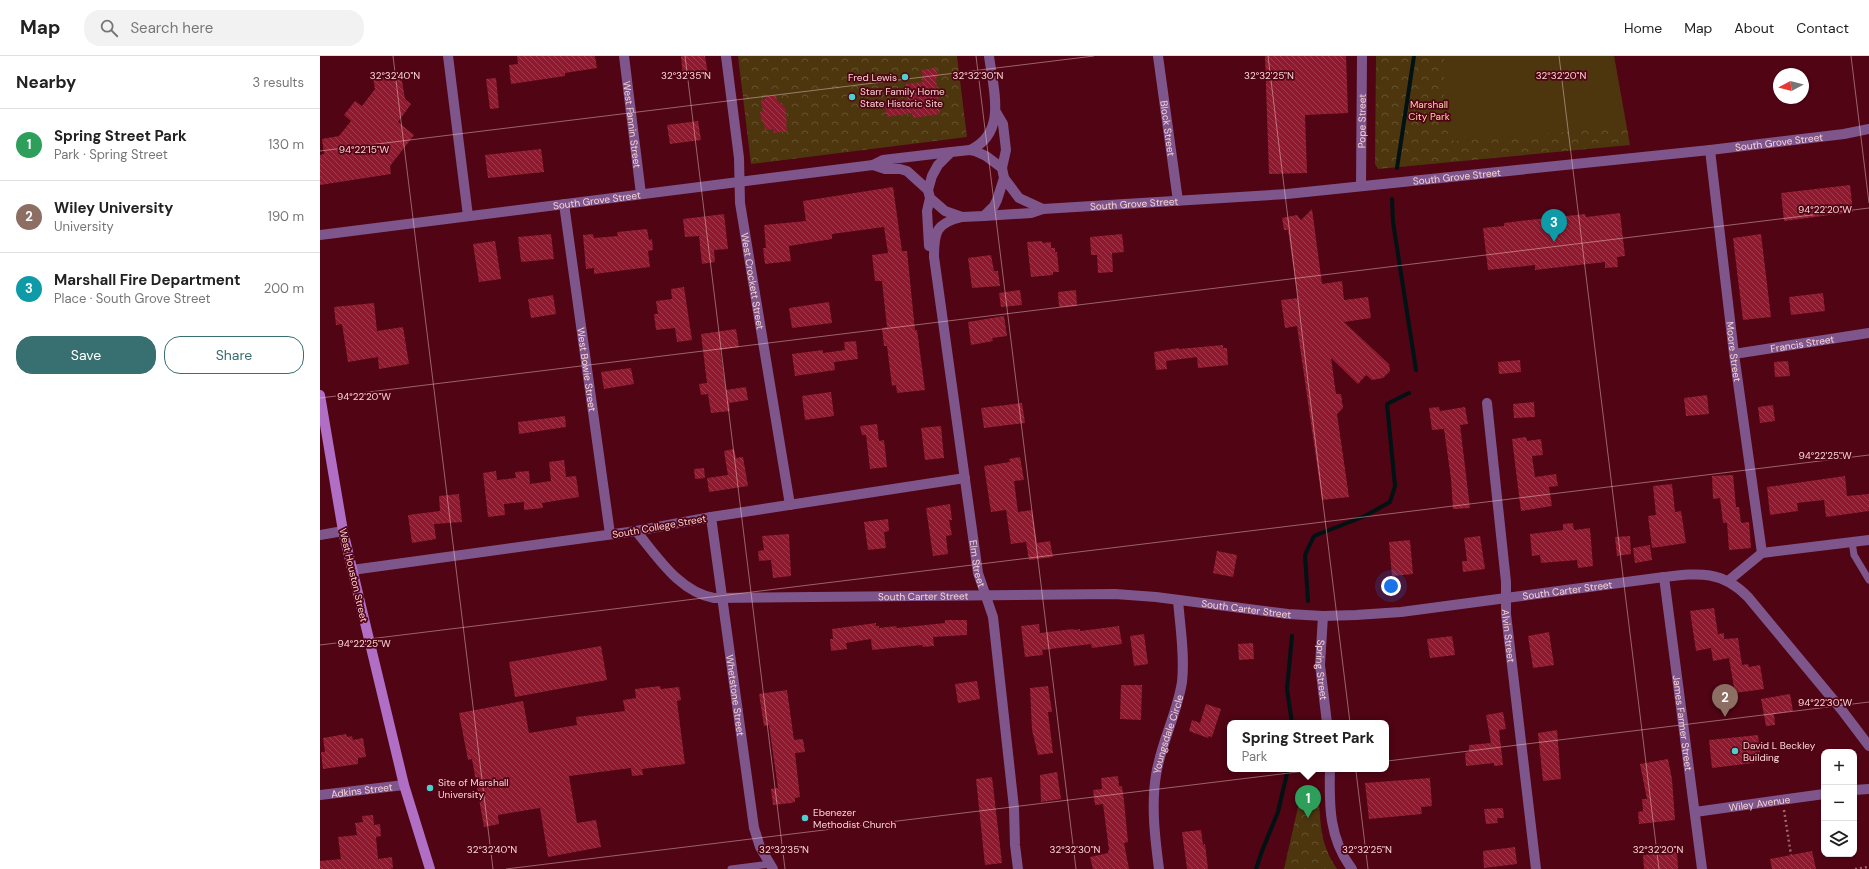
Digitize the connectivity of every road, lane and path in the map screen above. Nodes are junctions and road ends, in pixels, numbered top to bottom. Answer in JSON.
{"nodes":[{"id":1,"x":448,"y":56,"type":"edge"},
{"id":2,"x":624,"y":56,"type":"edge"},
{"id":3,"x":726,"y":56,"type":"edge"},
{"id":4,"x":989,"y":56,"type":"edge"},
{"id":5,"x":1158,"y":56,"type":"edge"},
{"id":6,"x":1362,"y":56,"type":"edge"},
{"id":7,"x":996,"y":112,"type":"junction"},
{"id":8,"x":1869,"y":129,"type":"edge"},
{"id":9,"x":970,"y":150,"type":"junction"},
{"id":10,"x":1710,"y":150,"type":"junction"},
{"id":11,"x":951,"y":152,"type":"junction"},
{"id":12,"x":873,"y":165,"type":"junction"},
{"id":13,"x":1002,"y":168,"type":"junction"},
{"id":14,"x":1004,"y":178,"type":"junction"},
{"id":15,"x":739,"y":181,"type":"junction"},
{"id":16,"x":1361,"y":186,"type":"junction"},
{"id":17,"x":641,"y":194,"type":"junction"},
{"id":18,"x":929,"y":194,"type":"junction"},
{"id":19,"x":1178,"y":201,"type":"junction"},
{"id":20,"x":564,"y":204,"type":"junction"},
{"id":21,"x":1043,"y":209,"type":"junction"},
{"id":22,"x":468,"y":216,"type":"junction"},
{"id":23,"x":984,"y":216,"type":"junction"},
{"id":24,"x":962,"y":217,"type":"junction"},
{"id":25,"x":320,"y":235,"type":"edge"},
{"id":26,"x":934,"y":257,"type":"junction"},
{"id":27,"x":1869,"y":333,"type":"edge"},
{"id":28,"x":1734,"y":354,"type":"junction"},
{"id":29,"x":320,"y":395,"type":"edge"},
{"id":30,"x":1487,"y":403,"type":"dead end"},
{"id":31,"x":965,"y":478,"type":"junction"},
{"id":32,"x":790,"y":505,"type":"junction"},
{"id":33,"x":711,"y":517,"type":"junction"},
{"id":34,"x":343,"y":531,"type":"junction"},
{"id":35,"x":636,"y":531,"type":"junction"},
{"id":36,"x":610,"y":534,"type":"junction"},
{"id":37,"x":320,"y":535,"type":"edge"},
{"id":38,"x":1869,"y":540,"type":"edge"},
{"id":39,"x":1852,"y":542,"type":"junction"},
{"id":40,"x":1762,"y":553,"type":"junction"},
{"id":41,"x":352,"y":570,"type":"junction"},
{"id":42,"x":1664,"y":577,"type":"junction"},
{"id":43,"x":1869,"y":580,"type":"edge"},
{"id":44,"x":1728,"y":581,"type":"junction"},
{"id":45,"x":985,"y":595,"type":"junction"},
{"id":46,"x":723,"y":598,"type":"junction"},
{"id":47,"x":1506,"y":599,"type":"junction"},
{"id":48,"x":1178,"y":600,"type":"junction"},
{"id":49,"x":1323,"y":616,"type":"junction"},
{"id":50,"x":1327,"y":720,"type":"edge"},
{"id":51,"x":1869,"y":746,"type":"edge"},
{"id":52,"x":1330,"y":772,"type":"edge"},
{"id":53,"x":404,"y":785,"type":"junction"},
{"id":54,"x":1869,"y":789,"type":"edge"},
{"id":55,"x":1857,"y":790,"type":"edge"},
{"id":56,"x":1821,"y":794,"type":"edge"},
{"id":57,"x":320,"y":795,"type":"edge"},
{"id":58,"x":1784,"y":807,"type":"dead end"},
{"id":59,"x":1695,"y":812,"type":"junction"},
{"id":60,"x":1791,"y":855,"type":"dead end"},
{"id":61,"x":772,"y":867,"type":"edge"},
{"id":62,"x":1869,"y":867,"type":"edge"},
{"id":63,"x":430,"y":869,"type":"edge"},
{"id":64,"x":731,"y":869,"type":"edge"},
{"id":65,"x":1018,"y":869,"type":"edge"},
{"id":66,"x":1159,"y":869,"type":"edge"},
{"id":67,"x":1352,"y":869,"type":"edge"},
{"id":68,"x":1536,"y":869,"type":"edge"},
{"id":69,"x":1702,"y":869,"type":"edge"},
{"id":70,"x":1855,"y":869,"type":"edge"}],
"edges":[{"from":1,"to":22,"type":"street"},
{"from":2,"to":17,"type":"street","name":"West Fannin Street"},
{"from":3,"to":15,"type":"street","name":"West Crockett Street"},
{"from":4,"to":7,"type":"street"},
{"from":5,"to":19,"type":"street","name":"Block Street"},
{"from":6,"to":16,"type":"street","name":"Pope Street"},
{"from":7,"to":9,"type":"street"},
{"from":7,"to":13,"type":"street"},
{"from":8,"to":10,"type":"street","name":"South Grove Street"},
{"from":9,"to":11,"type":"street"},
{"from":9,"to":13,"type":"street"},
{"from":10,"to":16,"type":"street","name":"South Grove Street"},
{"from":10,"to":28,"type":"street","name":"Moore Street"},
{"from":11,"to":12,"type":"street","name":"South Grove Street"},
{"from":11,"to":18,"type":"street"},
{"from":12,"to":15,"type":"street","name":"South Grove Street"},
{"from":12,"to":18,"type":"street","name":"South Grove Street"},
{"from":13,"to":14,"type":"street"},
{"from":14,"to":21,"type":"street","name":"South Grove Street"},
{"from":14,"to":23,"type":"street"},
{"from":15,"to":17,"type":"street","name":"South Grove Street"},
{"from":15,"to":32,"type":"street","name":"West Crockett Street"},
{"from":16,"to":19,"type":"street","name":"South Grove Street"},
{"from":17,"to":20,"type":"street","name":"South Grove Street"},
{"from":18,"to":24,"type":"street"},
{"from":18,"to":26,"type":"street","name":"Elm Street"},
{"from":19,"to":21,"type":"street","name":"South Grove Street"},
{"from":20,"to":22,"type":"street","name":"South Grove Street"},
{"from":20,"to":36,"type":"street","name":"West Bowie Street"},
{"from":21,"to":23,"type":"street","name":"South Grove Street"},
{"from":22,"to":25,"type":"street","name":"South Grove Street"},
{"from":23,"to":24,"type":"street"},
{"from":24,"to":26,"type":"street","name":"Elm Street"},
{"from":26,"to":31,"type":"street","name":"Elm Street"},
{"from":27,"to":28,"type":"street","name":"Francis Street"},
{"from":28,"to":40,"type":"street","name":"Moore Street"},
{"from":29,"to":34,"type":"main road","name":"West Houston Street"},
{"from":30,"to":47,"type":"street","name":"Alvin Street"},
{"from":31,"to":32,"type":"street","name":"South College Street"},
{"from":31,"to":45,"type":"street","name":"Elm Street"},
{"from":32,"to":33,"type":"street","name":"South College Street"},
{"from":33,"to":35,"type":"street","name":"South College Street"},
{"from":33,"to":46,"type":"street","name":"Whetstone Street"},
{"from":34,"to":37,"type":"street"},
{"from":34,"to":41,"type":"main road","name":"West Houston Street"},
{"from":35,"to":36,"type":"street","name":"South College Street"},
{"from":35,"to":46,"type":"street","name":"South Carter Street"},
{"from":36,"to":41,"type":"street","name":"South College Street"},
{"from":38,"to":39,"type":"street"},
{"from":39,"to":40,"type":"street"},
{"from":39,"to":43,"type":"lane"},
{"from":40,"to":44,"type":"street"},
{"from":41,"to":53,"type":"main road","name":"West Houston Street"},
{"from":42,"to":44,"type":"street","name":"South Carter Street"},
{"from":42,"to":47,"type":"street","name":"South Carter Street"},
{"from":42,"to":59,"type":"street","name":"James Farmer Street"},
{"from":44,"to":51,"type":"street"},
{"from":45,"to":46,"type":"street","name":"South Carter Street"},
{"from":45,"to":48,"type":"street","name":"South Carter Street"},
{"from":45,"to":65,"type":"street","name":"Elm Street"},
{"from":46,"to":61,"type":"street","name":"Whetstone Street"},
{"from":47,"to":49,"type":"street","name":"South Carter Street"},
{"from":47,"to":68,"type":"street","name":"Alvin Street"},
{"from":48,"to":49,"type":"street","name":"South Carter Street"},
{"from":48,"to":66,"type":"street","name":"Youngsdale Circle"},
{"from":49,"to":50,"type":"street","name":"Spring Street"},
{"from":52,"to":67,"type":"street"},
{"from":53,"to":57,"type":"street","name":"Adkins Street"},
{"from":53,"to":63,"type":"main road","name":"West Houston Street"},
{"from":54,"to":55,"type":"street"},
{"from":56,"to":59,"type":"street","name":"Wiley Avenue"},
{"from":58,"to":60,"type":"path"},
{"from":59,"to":69,"type":"street","name":"James Farmer Street"},
{"from":61,"to":64,"type":"lane"},
{"from":62,"to":70,"type":"path"}]}
